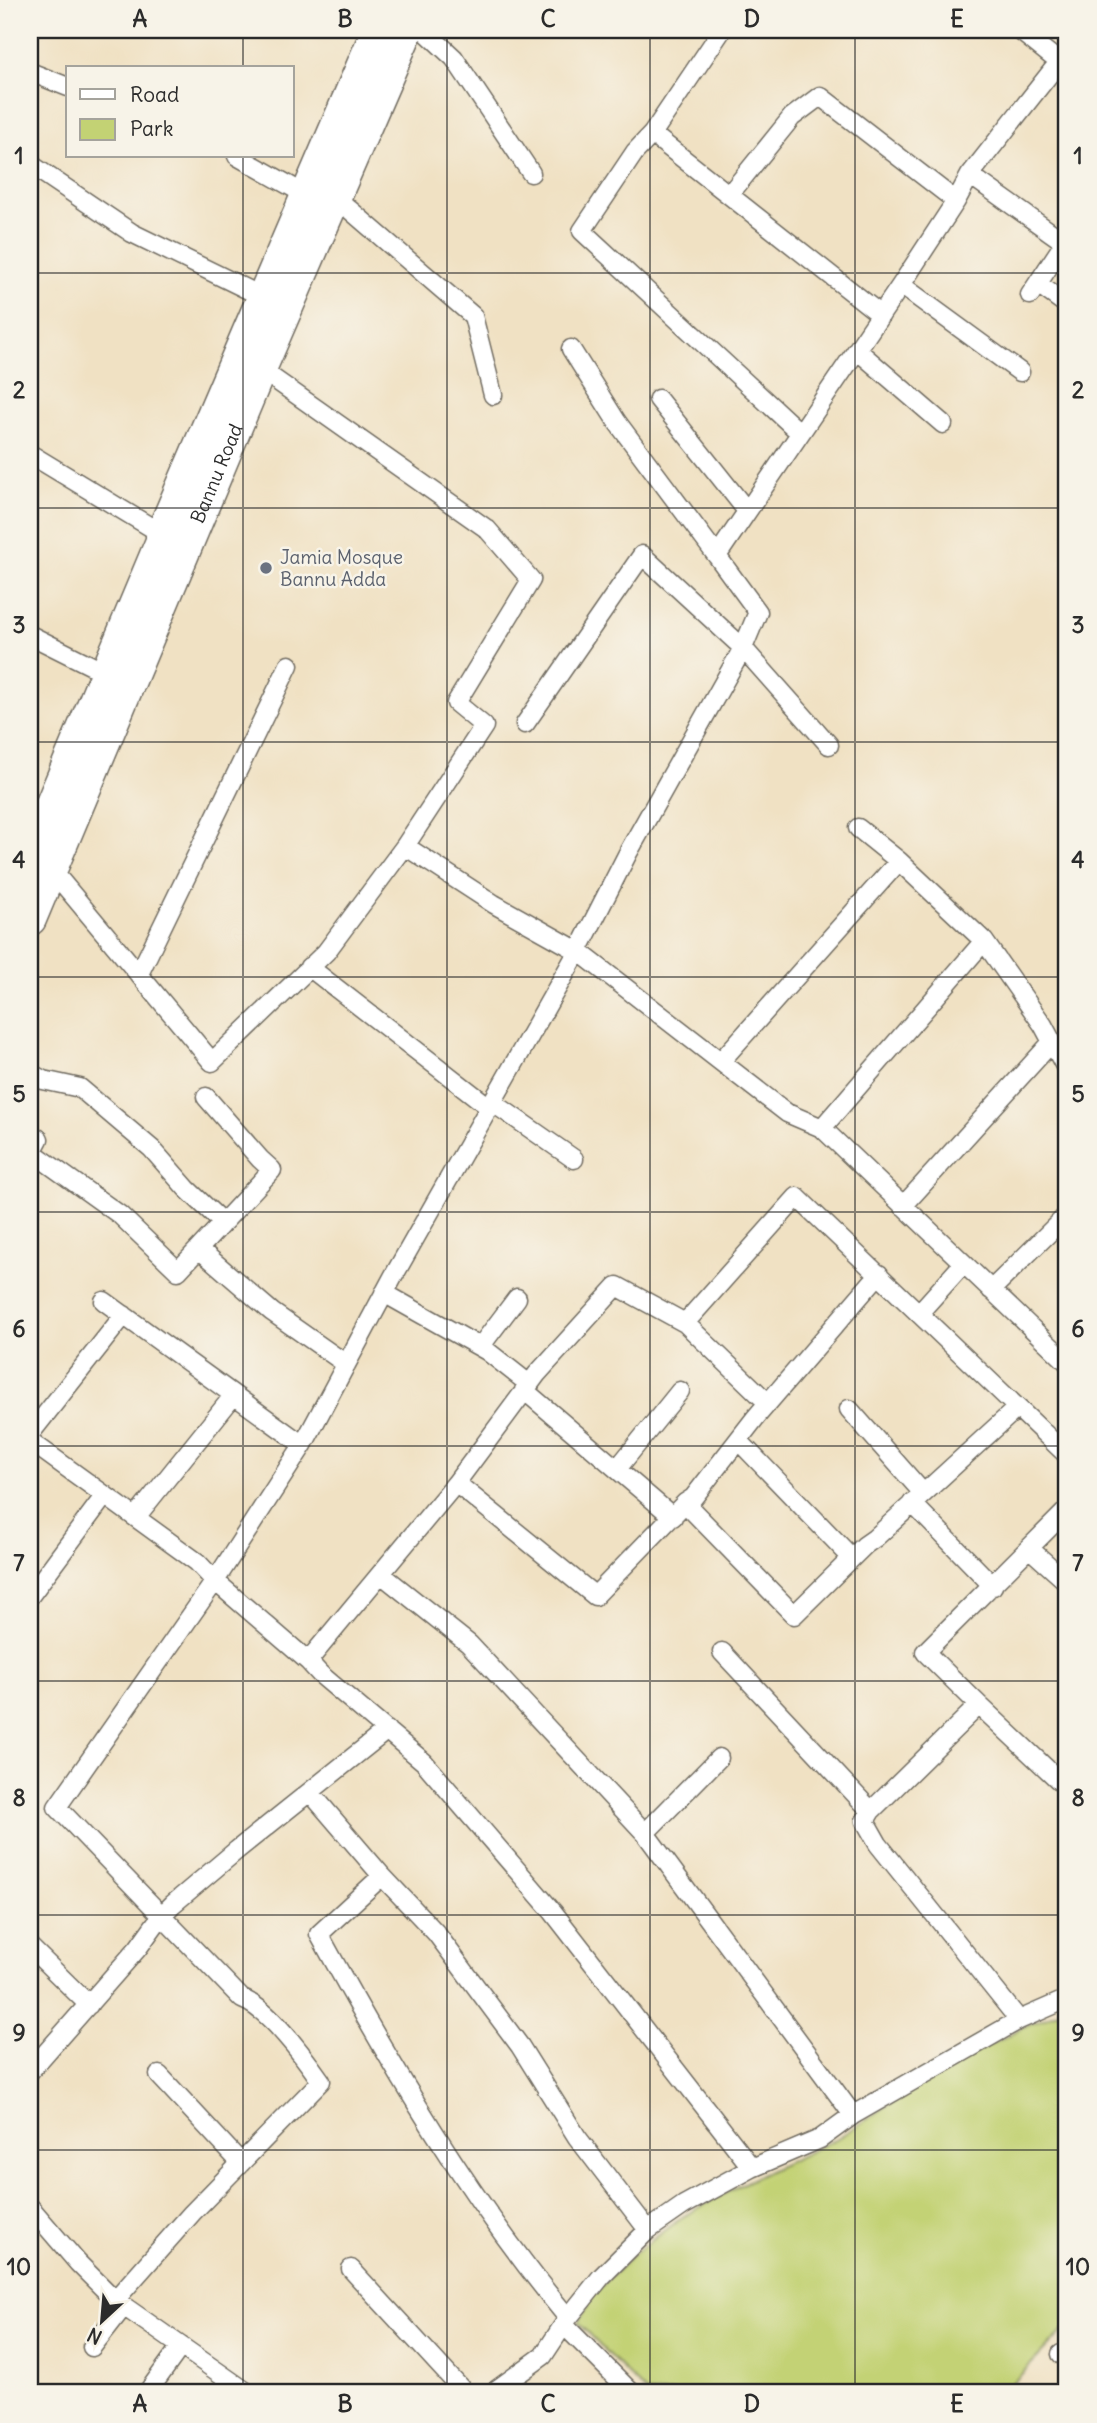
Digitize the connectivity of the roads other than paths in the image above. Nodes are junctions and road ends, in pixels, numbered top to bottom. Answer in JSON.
{"nodes":[{"id":1,"x":378,"y":30,"type":"edge"},
{"id":2,"x":407,"y":30,"type":"edge"},
{"id":3,"x":424,"y":30,"type":"edge"},
{"id":4,"x":722,"y":30,"type":"edge"},
{"id":5,"x":1018,"y":30,"type":"edge"},
{"id":6,"x":1063,"y":63,"type":"edge"},
{"id":7,"x":30,"y":72,"type":"edge"},
{"id":8,"x":66,"y":86,"type":"edge"},
{"id":9,"x":652,"y":134,"type":"junction"},
{"id":10,"x":241,"y":158,"type":"edge"},
{"id":11,"x":30,"y":164,"type":"edge"},
{"id":12,"x":531,"y":173,"type":"dead end"},
{"id":13,"x":970,"y":175,"type":"junction"},
{"id":14,"x":729,"y":195,"type":"junction"},
{"id":15,"x":322,"y":196,"type":"junction"},
{"id":16,"x":956,"y":201,"type":"junction"},
{"id":17,"x":1066,"y":242,"type":"edge"},
{"id":18,"x":901,"y":285,"type":"junction"},
{"id":19,"x":265,"y":298,"type":"junction"},
{"id":20,"x":1067,"y":305,"type":"edge"},
{"id":21,"x":881,"y":315,"type":"junction"},
{"id":22,"x":571,"y":349,"type":"dead end"},
{"id":23,"x":857,"y":350,"type":"junction"},
{"id":24,"x":260,"y":369,"type":"junction"},
{"id":25,"x":1020,"y":372,"type":"dead end"},
{"id":26,"x":492,"y":395,"type":"dead end"},
{"id":27,"x":657,"y":400,"type":"dead end"},
{"id":28,"x":943,"y":424,"type":"dead end"},
{"id":29,"x":799,"y":432,"type":"junction"},
{"id":30,"x":30,"y":454,"type":"edge"},
{"id":31,"x":747,"y":511,"type":"junction"},
{"id":32,"x":162,"y":534,"type":"junction"},
{"id":33,"x":717,"y":556,"type":"junction"},
{"id":34,"x":30,"y":635,"type":"edge"},
{"id":35,"x":743,"y":648,"type":"junction"},
{"id":36,"x":289,"y":665,"type":"dead end"},
{"id":37,"x":106,"y":673,"type":"junction"},
{"id":38,"x":525,"y":724,"type":"dead end"},
{"id":39,"x":829,"y":745,"type":"dead end"},
{"id":40,"x":858,"y":828,"type":"dead end"},
{"id":41,"x":405,"y":846,"type":"junction"},
{"id":42,"x":899,"y":861,"type":"junction"},
{"id":43,"x":41,"y":862,"type":"edge"},
{"id":44,"x":30,"y":919,"type":"edge"},
{"id":45,"x":985,"y":941,"type":"junction"},
{"id":46,"x":578,"y":951,"type":"junction"},
{"id":47,"x":309,"y":967,"type":"junction"},
{"id":48,"x":139,"y":974,"type":"junction"},
{"id":49,"x":1052,"y":1042,"type":"junction"},
{"id":50,"x":721,"y":1061,"type":"junction"},
{"id":51,"x":1067,"y":1070,"type":"edge"},
{"id":52,"x":30,"y":1073,"type":"edge"},
{"id":53,"x":206,"y":1097,"type":"dead end"},
{"id":54,"x":491,"y":1104,"type":"junction"},
{"id":55,"x":822,"y":1128,"type":"junction"},
{"id":56,"x":30,"y":1133,"type":"edge"},
{"id":57,"x":574,"y":1158,"type":"dead end"},
{"id":58,"x":903,"y":1206,"type":"junction"},
{"id":59,"x":1067,"y":1215,"type":"edge"},
{"id":60,"x":223,"y":1223,"type":"junction"},
{"id":61,"x":199,"y":1249,"type":"junction"},
{"id":62,"x":963,"y":1264,"type":"junction"},
{"id":63,"x":879,"y":1275,"type":"junction"},
{"id":64,"x":991,"y":1290,"type":"junction"},
{"id":65,"x":384,"y":1293,"type":"junction"},
{"id":66,"x":517,"y":1298,"type":"dead end"},
{"id":67,"x":104,"y":1301,"type":"dead end"},
{"id":68,"x":919,"y":1314,"type":"junction"},
{"id":69,"x":124,"y":1315,"type":"junction"},
{"id":70,"x":685,"y":1323,"type":"junction"},
{"id":71,"x":480,"y":1347,"type":"junction"},
{"id":72,"x":1067,"y":1362,"type":"edge"},
{"id":73,"x":346,"y":1364,"type":"junction"},
{"id":74,"x":527,"y":1387,"type":"junction"},
{"id":75,"x":680,"y":1391,"type":"dead end"},
{"id":76,"x":234,"y":1395,"type":"junction"},
{"id":77,"x":768,"y":1404,"type":"junction"},
{"id":78,"x":1017,"y":1408,"type":"junction"},
{"id":79,"x":849,"y":1409,"type":"dead end"},
{"id":80,"x":30,"y":1434,"type":"edge"},
{"id":81,"x":738,"y":1440,"type":"junction"},
{"id":82,"x":30,"y":1441,"type":"edge"},
{"id":83,"x":303,"y":1445,"type":"junction"},
{"id":84,"x":1067,"y":1455,"type":"edge"},
{"id":85,"x":617,"y":1469,"type":"junction"},
{"id":86,"x":456,"y":1483,"type":"junction"},
{"id":87,"x":105,"y":1495,"type":"junction"},
{"id":88,"x":918,"y":1498,"type":"junction"},
{"id":89,"x":679,"y":1510,"type":"junction"},
{"id":90,"x":1067,"y":1510,"type":"edge"},
{"id":91,"x":136,"y":1517,"type":"junction"},
{"id":92,"x":1030,"y":1549,"type":"junction"},
{"id":93,"x":851,"y":1557,"type":"junction"},
{"id":94,"x":381,"y":1574,"type":"junction"},
{"id":95,"x":215,"y":1581,"type":"junction"},
{"id":96,"x":1067,"y":1582,"type":"edge"},
{"id":97,"x":993,"y":1586,"type":"junction"},
{"id":98,"x":30,"y":1596,"type":"edge"},
{"id":99,"x":722,"y":1652,"type":"dead end"},
{"id":100,"x":308,"y":1661,"type":"junction"},
{"id":101,"x":978,"y":1705,"type":"junction"},
{"id":102,"x":387,"y":1730,"type":"junction"},
{"id":103,"x":719,"y":1758,"type":"dead end"},
{"id":104,"x":1067,"y":1788,"type":"edge"},
{"id":105,"x":310,"y":1792,"type":"junction"},
{"id":106,"x":871,"y":1811,"type":"junction"},
{"id":107,"x":645,"y":1833,"type":"junction"},
{"id":108,"x":382,"y":1877,"type":"junction"},
{"id":109,"x":161,"y":1916,"type":"junction"},
{"id":110,"x":30,"y":1947,"type":"edge"},
{"id":111,"x":1067,"y":1999,"type":"edge"},
{"id":112,"x":89,"y":2005,"type":"junction"},
{"id":113,"x":1019,"y":2020,"type":"junction"},
{"id":114,"x":30,"y":2071,"type":"edge"},
{"id":115,"x":159,"y":2076,"type":"dead end"},
{"id":116,"x":853,"y":2115,"type":"junction"},
{"id":117,"x":241,"y":2162,"type":"junction"},
{"id":118,"x":752,"y":2168,"type":"junction"},
{"id":119,"x":30,"y":2207,"type":"edge"},
{"id":120,"x":648,"y":2230,"type":"junction"},
{"id":121,"x":351,"y":2269,"type":"dead end"},
{"id":122,"x":119,"y":2303,"type":"junction"},
{"id":123,"x":566,"y":2322,"type":"junction"},
{"id":124,"x":181,"y":2346,"type":"junction"},
{"id":125,"x":92,"y":2347,"type":"dead end"},
{"id":126,"x":627,"y":2392,"type":"edge"},
{"id":127,"x":147,"y":2393,"type":"edge"},
{"id":128,"x":248,"y":2393,"type":"edge"},
{"id":129,"x":465,"y":2393,"type":"edge"},
{"id":130,"x":492,"y":2393,"type":"edge"}],
"edges":[{"from":1,"to":15,"type":"highway","name":"Bannu Road"},
{"from":2,"to":15,"type":"highway","name":"Bannu Road"},
{"from":3,"to":12,"type":"street"},
{"from":4,"to":9,"type":"street"},
{"from":5,"to":6,"type":"street"},
{"from":6,"to":13,"type":"street"},
{"from":7,"to":8,"type":"street"},
{"from":9,"to":14,"type":"street"},
{"from":9,"to":29,"type":"street"},
{"from":10,"to":15,"type":"street"},
{"from":11,"to":19,"type":"street"},
{"from":13,"to":16,"type":"street"},
{"from":13,"to":17,"type":"street"},
{"from":14,"to":16,"type":"street"},
{"from":14,"to":21,"type":"street"},
{"from":15,"to":19,"type":"highway","name":"Bannu Road"},
{"from":15,"to":24,"type":"highway","name":"Bannu Road"},
{"from":15,"to":26,"type":"street"},
{"from":16,"to":18,"type":"street"},
{"from":17,"to":20,"type":"street"},
{"from":18,"to":21,"type":"street"},
{"from":18,"to":25,"type":"street"},
{"from":19,"to":32,"type":"highway","name":"Bannu Road"},
{"from":21,"to":23,"type":"street"},
{"from":22,"to":33,"type":"street"},
{"from":23,"to":28,"type":"street"},
{"from":23,"to":29,"type":"street"},
{"from":24,"to":41,"type":"street"},
{"from":24,"to":43,"type":"highway","name":"Bannu Road"},
{"from":27,"to":31,"type":"street"},
{"from":29,"to":31,"type":"street"},
{"from":30,"to":32,"type":"street"},
{"from":31,"to":33,"type":"street"},
{"from":32,"to":37,"type":"highway","name":"Bannu Road"},
{"from":33,"to":35,"type":"street"},
{"from":34,"to":37,"type":"street"},
{"from":35,"to":38,"type":"street"},
{"from":35,"to":39,"type":"street"},
{"from":35,"to":46,"type":"street"},
{"from":36,"to":48,"type":"street"},
{"from":37,"to":43,"type":"highway","name":"Bannu Road"},
{"from":40,"to":42,"type":"street"},
{"from":41,"to":46,"type":"street"},
{"from":41,"to":47,"type":"street"},
{"from":42,"to":45,"type":"street"},
{"from":42,"to":50,"type":"street"},
{"from":43,"to":44,"type":"highway","name":"Bannu Road"},
{"from":43,"to":48,"type":"street"},
{"from":45,"to":49,"type":"street"},
{"from":45,"to":55,"type":"street"},
{"from":46,"to":50,"type":"street"},
{"from":46,"to":54,"type":"street"},
{"from":47,"to":48,"type":"street"},
{"from":47,"to":54,"type":"street"},
{"from":49,"to":51,"type":"street"},
{"from":49,"to":58,"type":"street"},
{"from":50,"to":55,"type":"street"},
{"from":52,"to":60,"type":"street"},
{"from":53,"to":60,"type":"street"},
{"from":54,"to":57,"type":"street"},
{"from":54,"to":65,"type":"street"},
{"from":55,"to":58,"type":"street"},
{"from":56,"to":61,"type":"street"},
{"from":58,"to":62,"type":"street"},
{"from":59,"to":64,"type":"street"},
{"from":60,"to":61,"type":"street"},
{"from":61,"to":73,"type":"street"},
{"from":62,"to":64,"type":"street"},
{"from":62,"to":68,"type":"street"},
{"from":63,"to":68,"type":"street"},
{"from":63,"to":70,"type":"street"},
{"from":63,"to":77,"type":"street"},
{"from":64,"to":72,"type":"street"},
{"from":65,"to":71,"type":"street"},
{"from":65,"to":73,"type":"street"},
{"from":66,"to":71,"type":"street"},
{"from":67,"to":69,"type":"street"},
{"from":68,"to":78,"type":"street"},
{"from":69,"to":76,"type":"street"},
{"from":69,"to":80,"type":"street"},
{"from":70,"to":74,"type":"street"},
{"from":70,"to":77,"type":"street"},
{"from":71,"to":74,"type":"street"},
{"from":73,"to":83,"type":"street"},
{"from":74,"to":85,"type":"street"},
{"from":74,"to":86,"type":"street"},
{"from":75,"to":85,"type":"street"},
{"from":76,"to":83,"type":"street"},
{"from":76,"to":91,"type":"street"},
{"from":77,"to":81,"type":"street"},
{"from":78,"to":84,"type":"street"},
{"from":78,"to":88,"type":"street"},
{"from":79,"to":88,"type":"street"},
{"from":81,"to":89,"type":"street"},
{"from":81,"to":93,"type":"street"},
{"from":82,"to":87,"type":"street"},
{"from":83,"to":95,"type":"street"},
{"from":85,"to":89,"type":"street"},
{"from":86,"to":89,"type":"street"},
{"from":86,"to":94,"type":"street"},
{"from":87,"to":91,"type":"street"},
{"from":87,"to":98,"type":"street"},
{"from":88,"to":93,"type":"street"},
{"from":88,"to":97,"type":"street"},
{"from":89,"to":93,"type":"street"},
{"from":90,"to":92,"type":"street"},
{"from":91,"to":95,"type":"street"},
{"from":92,"to":96,"type":"street"},
{"from":92,"to":97,"type":"street"},
{"from":94,"to":100,"type":"street"},
{"from":94,"to":107,"type":"street"},
{"from":95,"to":100,"type":"street"},
{"from":95,"to":109,"type":"street"},
{"from":97,"to":101,"type":"street"},
{"from":99,"to":106,"type":"street"},
{"from":100,"to":102,"type":"street"},
{"from":101,"to":104,"type":"street"},
{"from":101,"to":106,"type":"street"},
{"from":102,"to":105,"type":"street"},
{"from":102,"to":118,"type":"street"},
{"from":103,"to":107,"type":"street"},
{"from":105,"to":108,"type":"street"},
{"from":105,"to":109,"type":"street"},
{"from":106,"to":113,"type":"street"},
{"from":107,"to":116,"type":"street"},
{"from":108,"to":120,"type":"street"},
{"from":108,"to":123,"type":"street"},
{"from":109,"to":112,"type":"street"},
{"from":109,"to":117,"type":"street"},
{"from":110,"to":112,"type":"street"},
{"from":111,"to":113,"type":"street"},
{"from":112,"to":114,"type":"street"},
{"from":113,"to":116,"type":"street"},
{"from":115,"to":117,"type":"street"},
{"from":116,"to":118,"type":"street"},
{"from":117,"to":122,"type":"street"},
{"from":118,"to":120,"type":"street"},
{"from":119,"to":122,"type":"street"},
{"from":120,"to":123,"type":"street"},
{"from":121,"to":129,"type":"street"},
{"from":122,"to":124,"type":"street"},
{"from":122,"to":125,"type":"street"},
{"from":123,"to":126,"type":"street"},
{"from":123,"to":130,"type":"street"},
{"from":124,"to":127,"type":"street"},
{"from":124,"to":128,"type":"street"}]}
